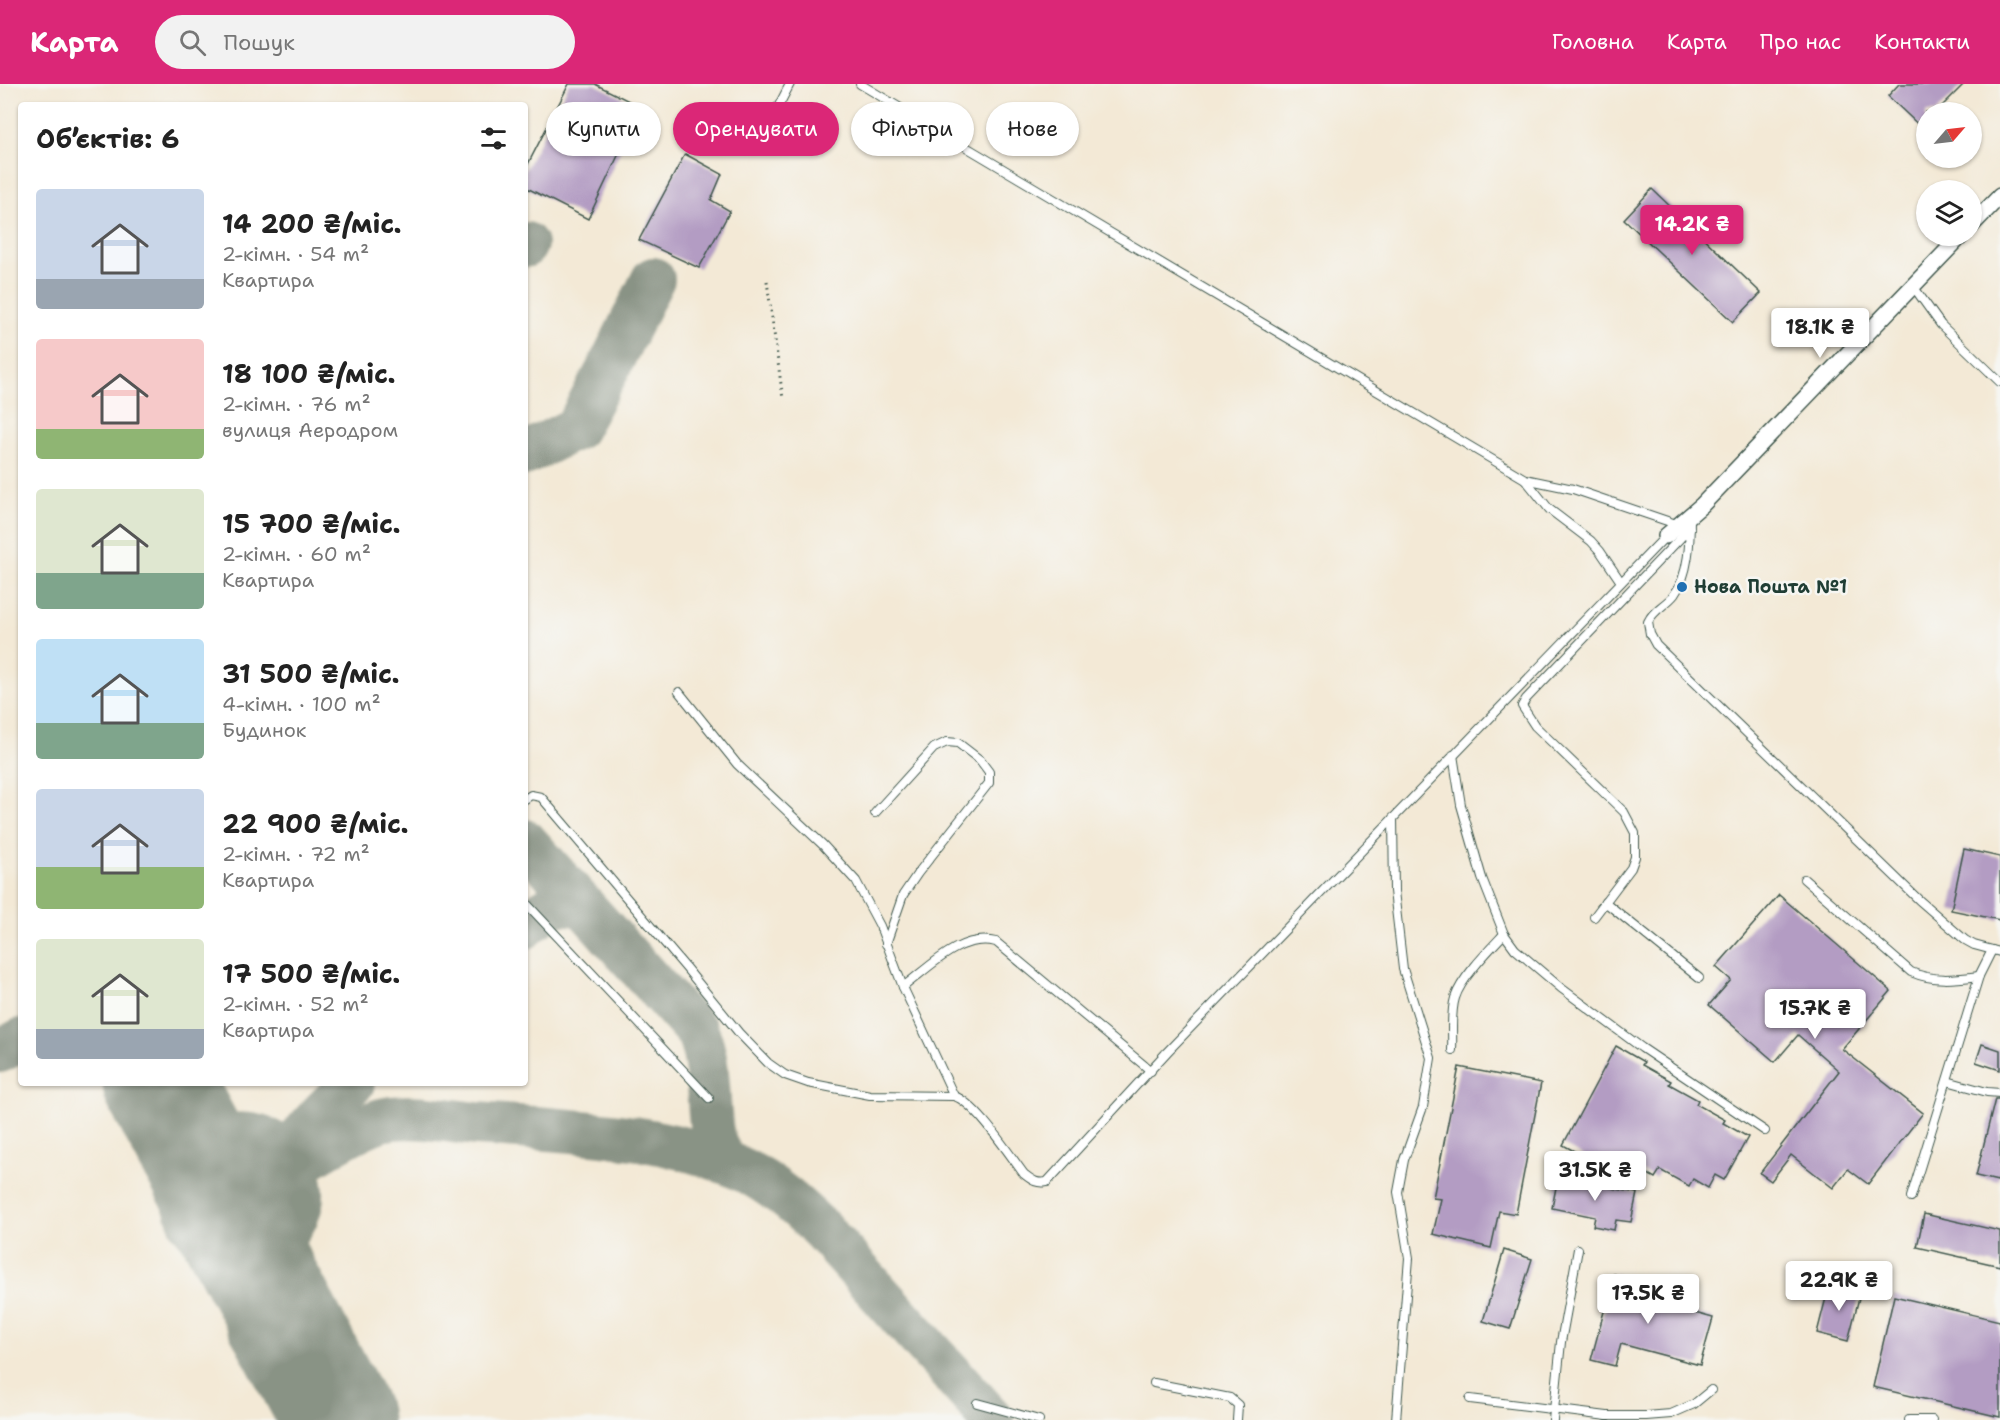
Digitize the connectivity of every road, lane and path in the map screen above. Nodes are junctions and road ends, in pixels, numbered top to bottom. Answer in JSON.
{"nodes":[{"id":1,"x":790,"y":84,"type":"edge"},
{"id":2,"x":860,"y":84,"type":"edge"},
{"id":3,"x":780,"y":102,"type":"edge"},
{"id":4,"x":2000,"y":196,"type":"edge"},
{"id":5,"x":1982,"y":215,"type":"edge"},
{"id":6,"x":1951,"y":246,"type":"edge"},
{"id":7,"x":767,"y":281,"type":"dead end"},
{"id":8,"x":1913,"y":286,"type":"junction"},
{"id":9,"x":2000,"y":382,"type":"edge"},
{"id":10,"x":783,"y":399,"type":"dead end"},
{"id":11,"x":1525,"y":479,"type":"junction"},
{"id":12,"x":1686,"y":523,"type":"junction"},
{"id":13,"x":1666,"y":536,"type":"joint"},
{"id":14,"x":1621,"y":582,"type":"junction"},
{"id":15,"x":679,"y":692,"type":"dead end"},
{"id":16,"x":1453,"y":755,"type":"junction"},
{"id":17,"x":528,"y":797,"type":"edge"},
{"id":18,"x":875,"y":813,"type":"dead end"},
{"id":19,"x":1393,"y":818,"type":"junction"},
{"id":20,"x":1804,"y":879,"type":"dead end"},
{"id":21,"x":1605,"y":902,"type":"junction"},
{"id":22,"x":528,"y":905,"type":"edge"},
{"id":23,"x":1594,"y":916,"type":"dead end"},
{"id":24,"x":1504,"y":934,"type":"junction"},
{"id":25,"x":886,"y":944,"type":"junction"},
{"id":26,"x":1996,"y":951,"type":"edge"},
{"id":27,"x":1979,"y":975,"type":"junction"},
{"id":28,"x":1699,"y":978,"type":"dead end"},
{"id":29,"x":903,"y":987,"type":"junction"},
{"id":30,"x":1452,"y":1050,"type":"dead end"},
{"id":31,"x":1151,"y":1071,"type":"junction"},
{"id":32,"x":1947,"y":1081,"type":"junction"},
{"id":33,"x":2000,"y":1093,"type":"edge"},
{"id":34,"x":954,"y":1096,"type":"junction"},
{"id":35,"x":709,"y":1098,"type":"dead end"},
{"id":36,"x":1766,"y":1131,"type":"dead end"},
{"id":37,"x":1911,"y":1197,"type":"dead end"},
{"id":38,"x":1578,"y":1249,"type":"dead end"},
{"id":39,"x":1154,"y":1383,"type":"dead end"},
{"id":40,"x":1711,"y":1390,"type":"dead end"},
{"id":41,"x":1470,"y":1399,"type":"dead end"},
{"id":42,"x":977,"y":1403,"type":"dead end"},
{"id":43,"x":1554,"y":1410,"type":"junction"},
{"id":44,"x":1039,"y":1420,"type":"edge"},
{"id":45,"x":1237,"y":1420,"type":"edge"},
{"id":46,"x":1396,"y":1420,"type":"edge"},
{"id":47,"x":1553,"y":1420,"type":"edge"},
{"id":48,"x":1909,"y":1420,"type":"edge"},
{"id":49,"x":1932,"y":1420,"type":"edge"}],
"edges":[{"from":1,"to":3,"type":"lane"},
{"from":2,"to":11,"type":"lane"},
{"from":4,"to":5,"type":"street"},
{"from":6,"to":8,"type":"street"},
{"from":7,"to":10,"type":"path"},
{"from":8,"to":9,"type":"lane"},
{"from":8,"to":12,"type":"street"},
{"from":11,"to":12,"type":"lane"},
{"from":11,"to":14,"type":"lane"},
{"from":12,"to":13,"type":"street"},
{"from":12,"to":21,"type":"lane"},
{"from":12,"to":26,"type":"lane"},
{"from":13,"to":14,"type":"lane"},
{"from":14,"to":16,"type":"lane"},
{"from":15,"to":25,"type":"lane"},
{"from":16,"to":19,"type":"lane"},
{"from":16,"to":24,"type":"lane"},
{"from":17,"to":34,"type":"lane"},
{"from":18,"to":25,"type":"lane"},
{"from":19,"to":31,"type":"lane"},
{"from":19,"to":46,"type":"lane"},
{"from":20,"to":27,"type":"lane"},
{"from":21,"to":23,"type":"lane"},
{"from":21,"to":28,"type":"lane"},
{"from":22,"to":35,"type":"lane"},
{"from":24,"to":30,"type":"lane"},
{"from":24,"to":36,"type":"lane"},
{"from":25,"to":29,"type":"lane"},
{"from":26,"to":27,"type":"lane"},
{"from":27,"to":32,"type":"lane"},
{"from":29,"to":31,"type":"lane"},
{"from":29,"to":34,"type":"lane"},
{"from":31,"to":34,"type":"lane"},
{"from":32,"to":33,"type":"lane"},
{"from":32,"to":37,"type":"lane"},
{"from":38,"to":43,"type":"lane"},
{"from":39,"to":45,"type":"lane"},
{"from":40,"to":43,"type":"lane"},
{"from":41,"to":43,"type":"lane"},
{"from":42,"to":44,"type":"lane"},
{"from":43,"to":47,"type":"lane"},
{"from":48,"to":49,"type":"lane"}]}
